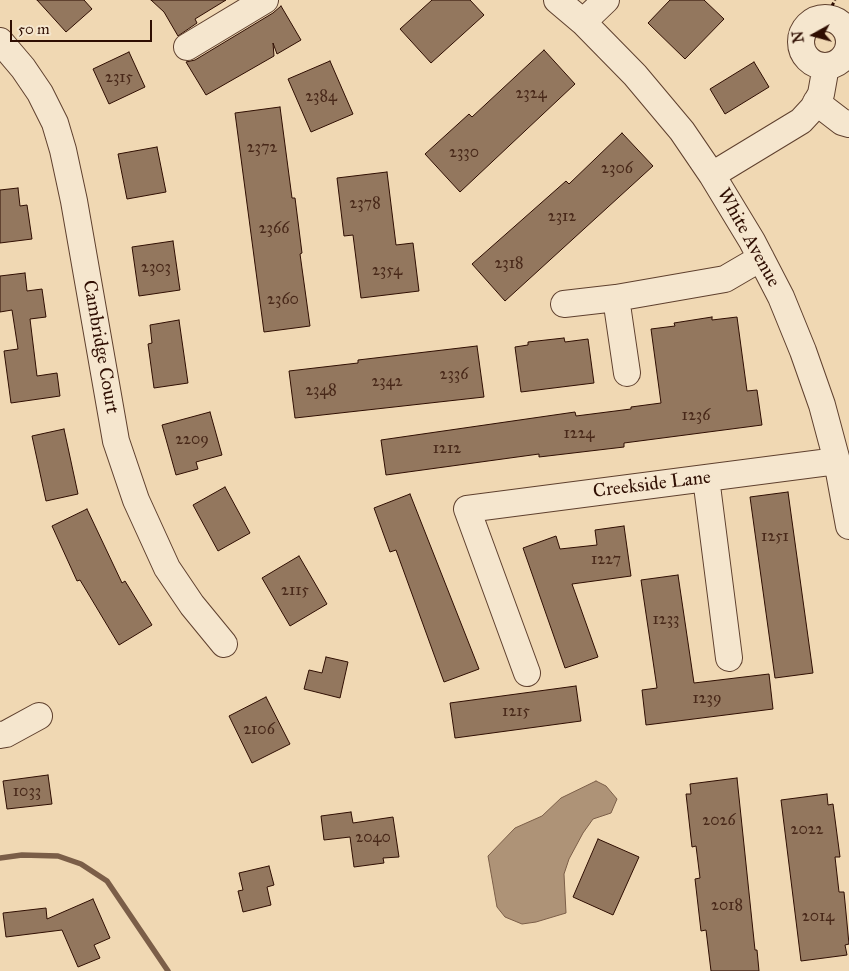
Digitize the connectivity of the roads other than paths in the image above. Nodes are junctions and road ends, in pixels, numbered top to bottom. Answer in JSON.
{"nodes":[{"id":1,"x":265,"y":0,"type":"edge"},
{"id":2,"x":557,"y":0,"type":"edge"},
{"id":3,"x":606,"y":0,"type":"edge"},
{"id":4,"x":824,"y":9,"type":"edge"},
{"id":5,"x":583,"y":22,"type":"junction"},
{"id":6,"x":849,"y":37,"type":"edge"},
{"id":7,"x":0,"y":41,"type":"edge"},
{"id":8,"x":187,"y":47,"type":"dead end"},
{"id":9,"x":826,"y":66,"type":"junction"},
{"id":10,"x":816,"y":102,"type":"junction"},
{"id":11,"x":849,"y":124,"type":"edge"},
{"id":12,"x":712,"y":175,"type":"junction"},
{"id":13,"x":761,"y":258,"type":"junction"},
{"id":14,"x":616,"y":298,"type":"junction"},
{"id":15,"x":564,"y":304,"type":"dead end"},
{"id":16,"x":627,"y":373,"type":"dead end"},
{"id":17,"x":837,"y":461,"type":"junction"},
{"id":18,"x":706,"y":478,"type":"junction"},
{"id":19,"x":849,"y":526,"type":"edge"},
{"id":20,"x":224,"y":644,"type":"dead end"},
{"id":21,"x":729,"y":658,"type":"dead end"},
{"id":22,"x":527,"y":673,"type":"dead end"},
{"id":23,"x":39,"y":716,"type":"dead end"},
{"id":24,"x":0,"y":735,"type":"edge"}],
"edges":[{"from":1,"to":8,"type":"street"},
{"from":2,"to":5,"type":"street","name":"White Avenue"},
{"from":3,"to":5,"type":"street"},
{"from":4,"to":6,"type":"street"},
{"from":4,"to":9,"type":"street"},
{"from":5,"to":12,"type":"street","name":"White Avenue"},
{"from":6,"to":9,"type":"street"},
{"from":7,"to":20,"type":"street","name":"Cambridge Court"},
{"from":9,"to":10,"type":"street"},
{"from":10,"to":11,"type":"street"},
{"from":10,"to":12,"type":"street"},
{"from":12,"to":13,"type":"street","name":"White Avenue"},
{"from":13,"to":14,"type":"street"},
{"from":13,"to":17,"type":"street","name":"White Avenue"},
{"from":14,"to":15,"type":"street"},
{"from":14,"to":16,"type":"street"},
{"from":17,"to":18,"type":"street","name":"Creekside Lane"},
{"from":17,"to":19,"type":"street","name":"White Avenue"},
{"from":18,"to":21,"type":"street"},
{"from":18,"to":22,"type":"street","name":"Creekside Lane"},
{"from":23,"to":24,"type":"street"}]}
